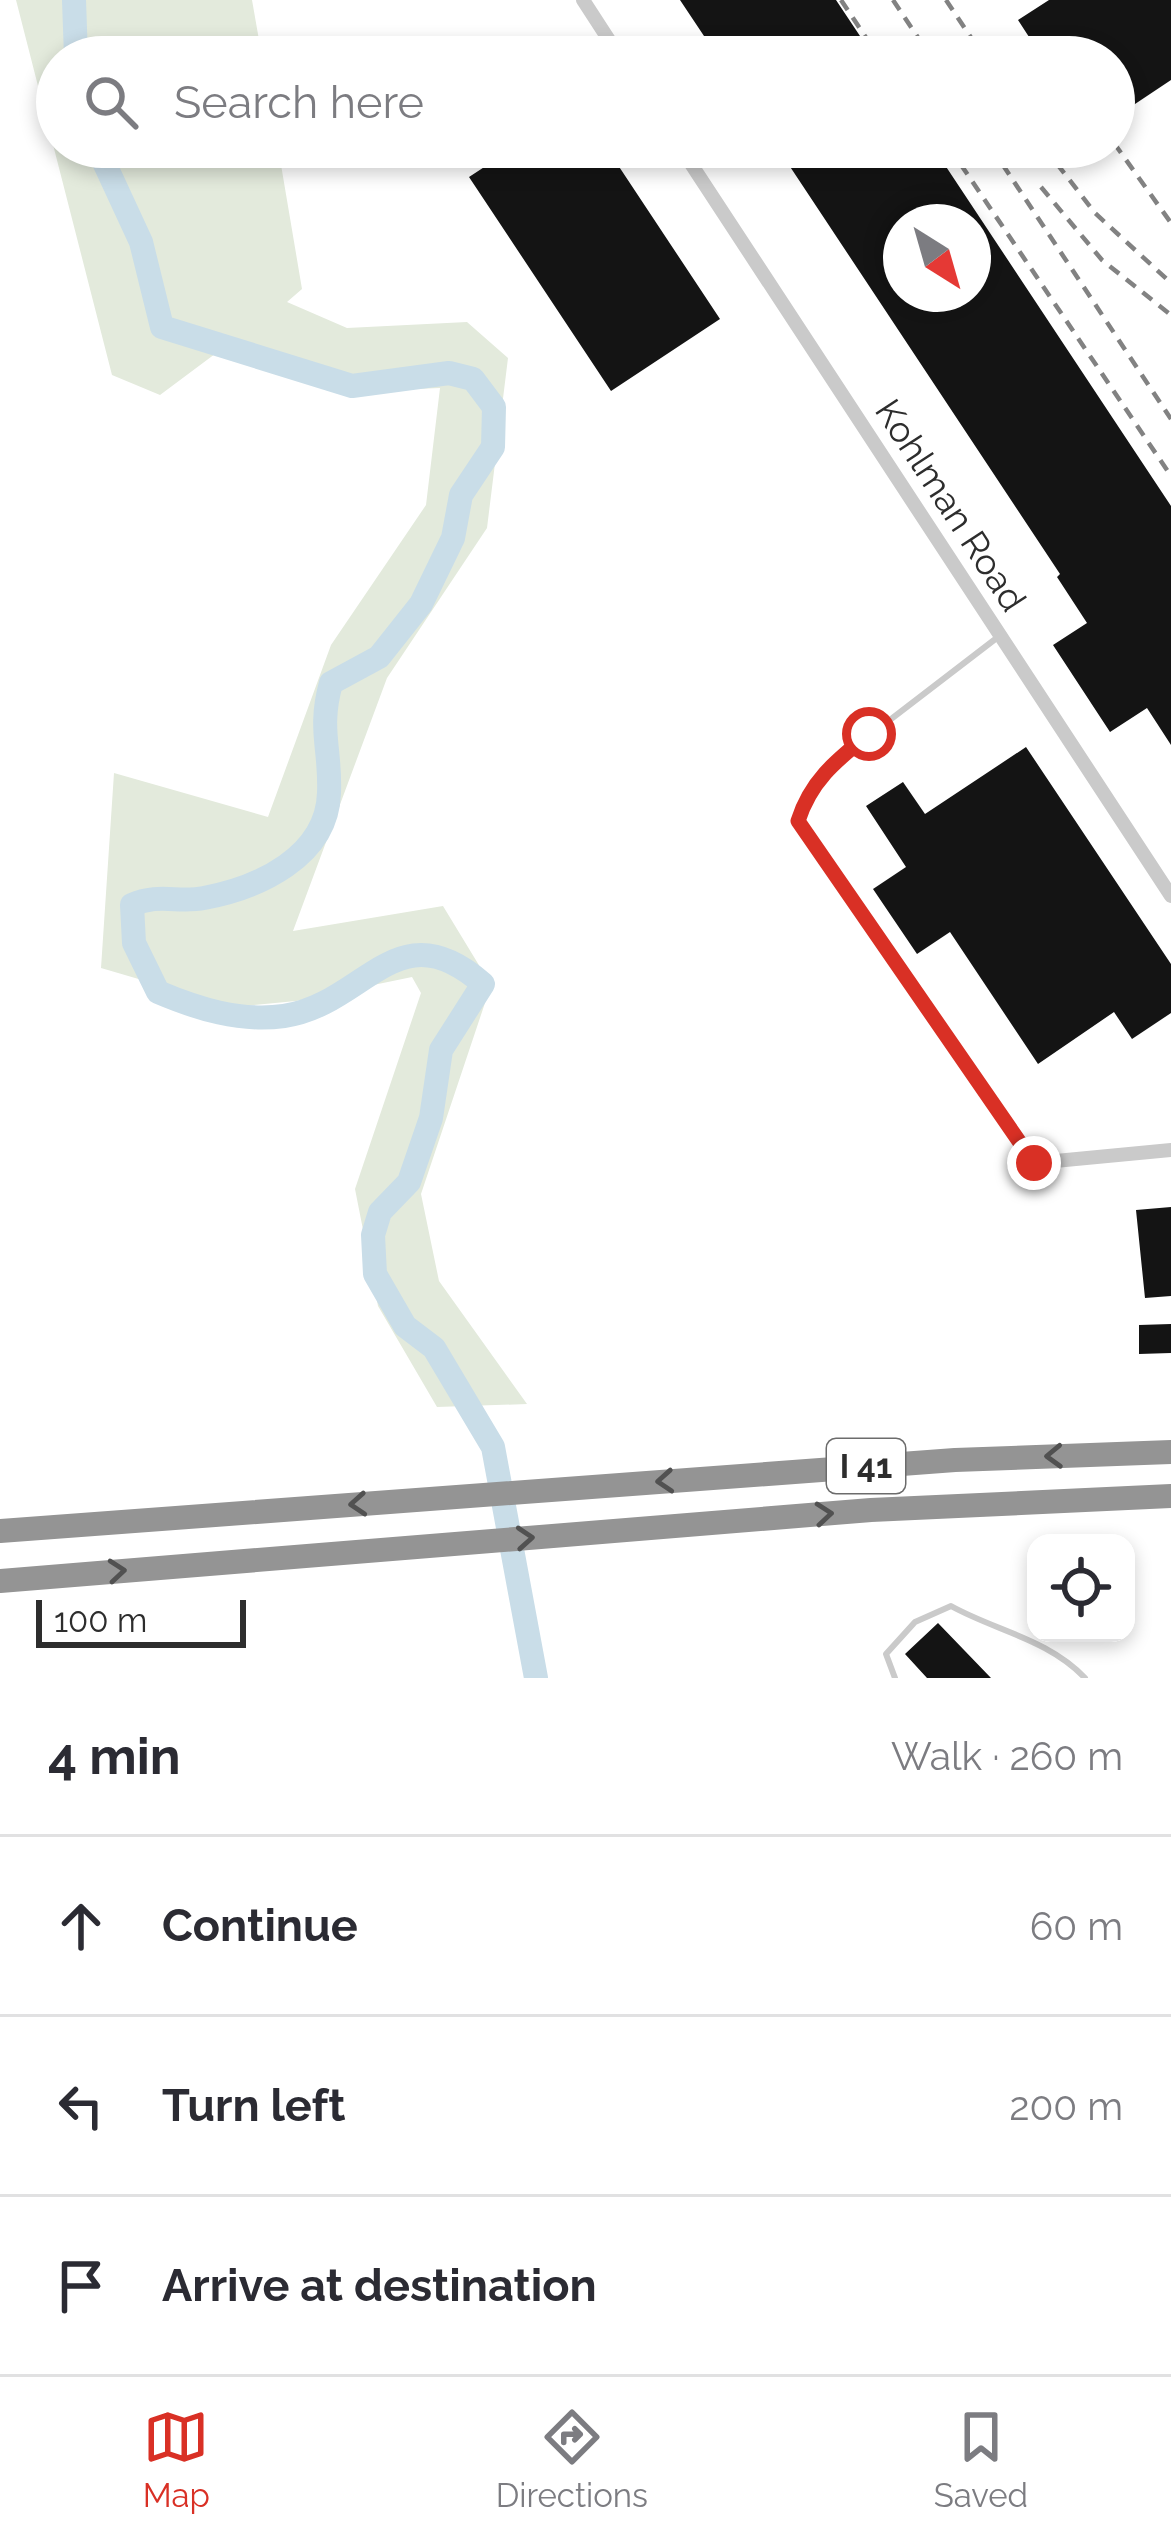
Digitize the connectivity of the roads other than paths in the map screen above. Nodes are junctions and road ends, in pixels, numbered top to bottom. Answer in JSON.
{"nodes":[{"id":1,"x":583,"y":0,"type":"edge"},
{"id":2,"x":606,"y":36,"type":"edge"},
{"id":3,"x":694,"y":168,"type":"edge"},
{"id":4,"x":1000,"y":635,"type":"junction"},
{"id":5,"x":1171,"y":896,"type":"edge"},
{"id":6,"x":1171,"y":1150,"type":"edge"},
{"id":7,"x":1034,"y":1163,"type":"junction"},
{"id":8,"x":1014,"y":1165,"type":"dead end"},
{"id":9,"x":1171,"y":1452,"type":"edge"},
{"id":10,"x":1171,"y":1496,"type":"edge"},
{"id":11,"x":0,"y":1531,"type":"edge"},
{"id":12,"x":0,"y":1581,"type":"edge"},
{"id":13,"x":895,"y":1678,"type":"edge"},
{"id":14,"x":1085,"y":1678,"type":"edge"}],
"edges":[{"from":1,"to":2,"type":"street"},
{"from":3,"to":4,"type":"street","name":"Kohlman Road"},
{"from":4,"to":5,"type":"street","name":"Kohlman Road"},
{"from":4,"to":7,"type":"lane"},
{"from":6,"to":7,"type":"street"},
{"from":7,"to":8,"type":"street"},
{"from":9,"to":11,"type":"highway","number":"I 41","one_way":true},
{"from":12,"to":10,"type":"highway","number":"I 41","one_way":true},
{"from":13,"to":14,"type":"lane"}]}
